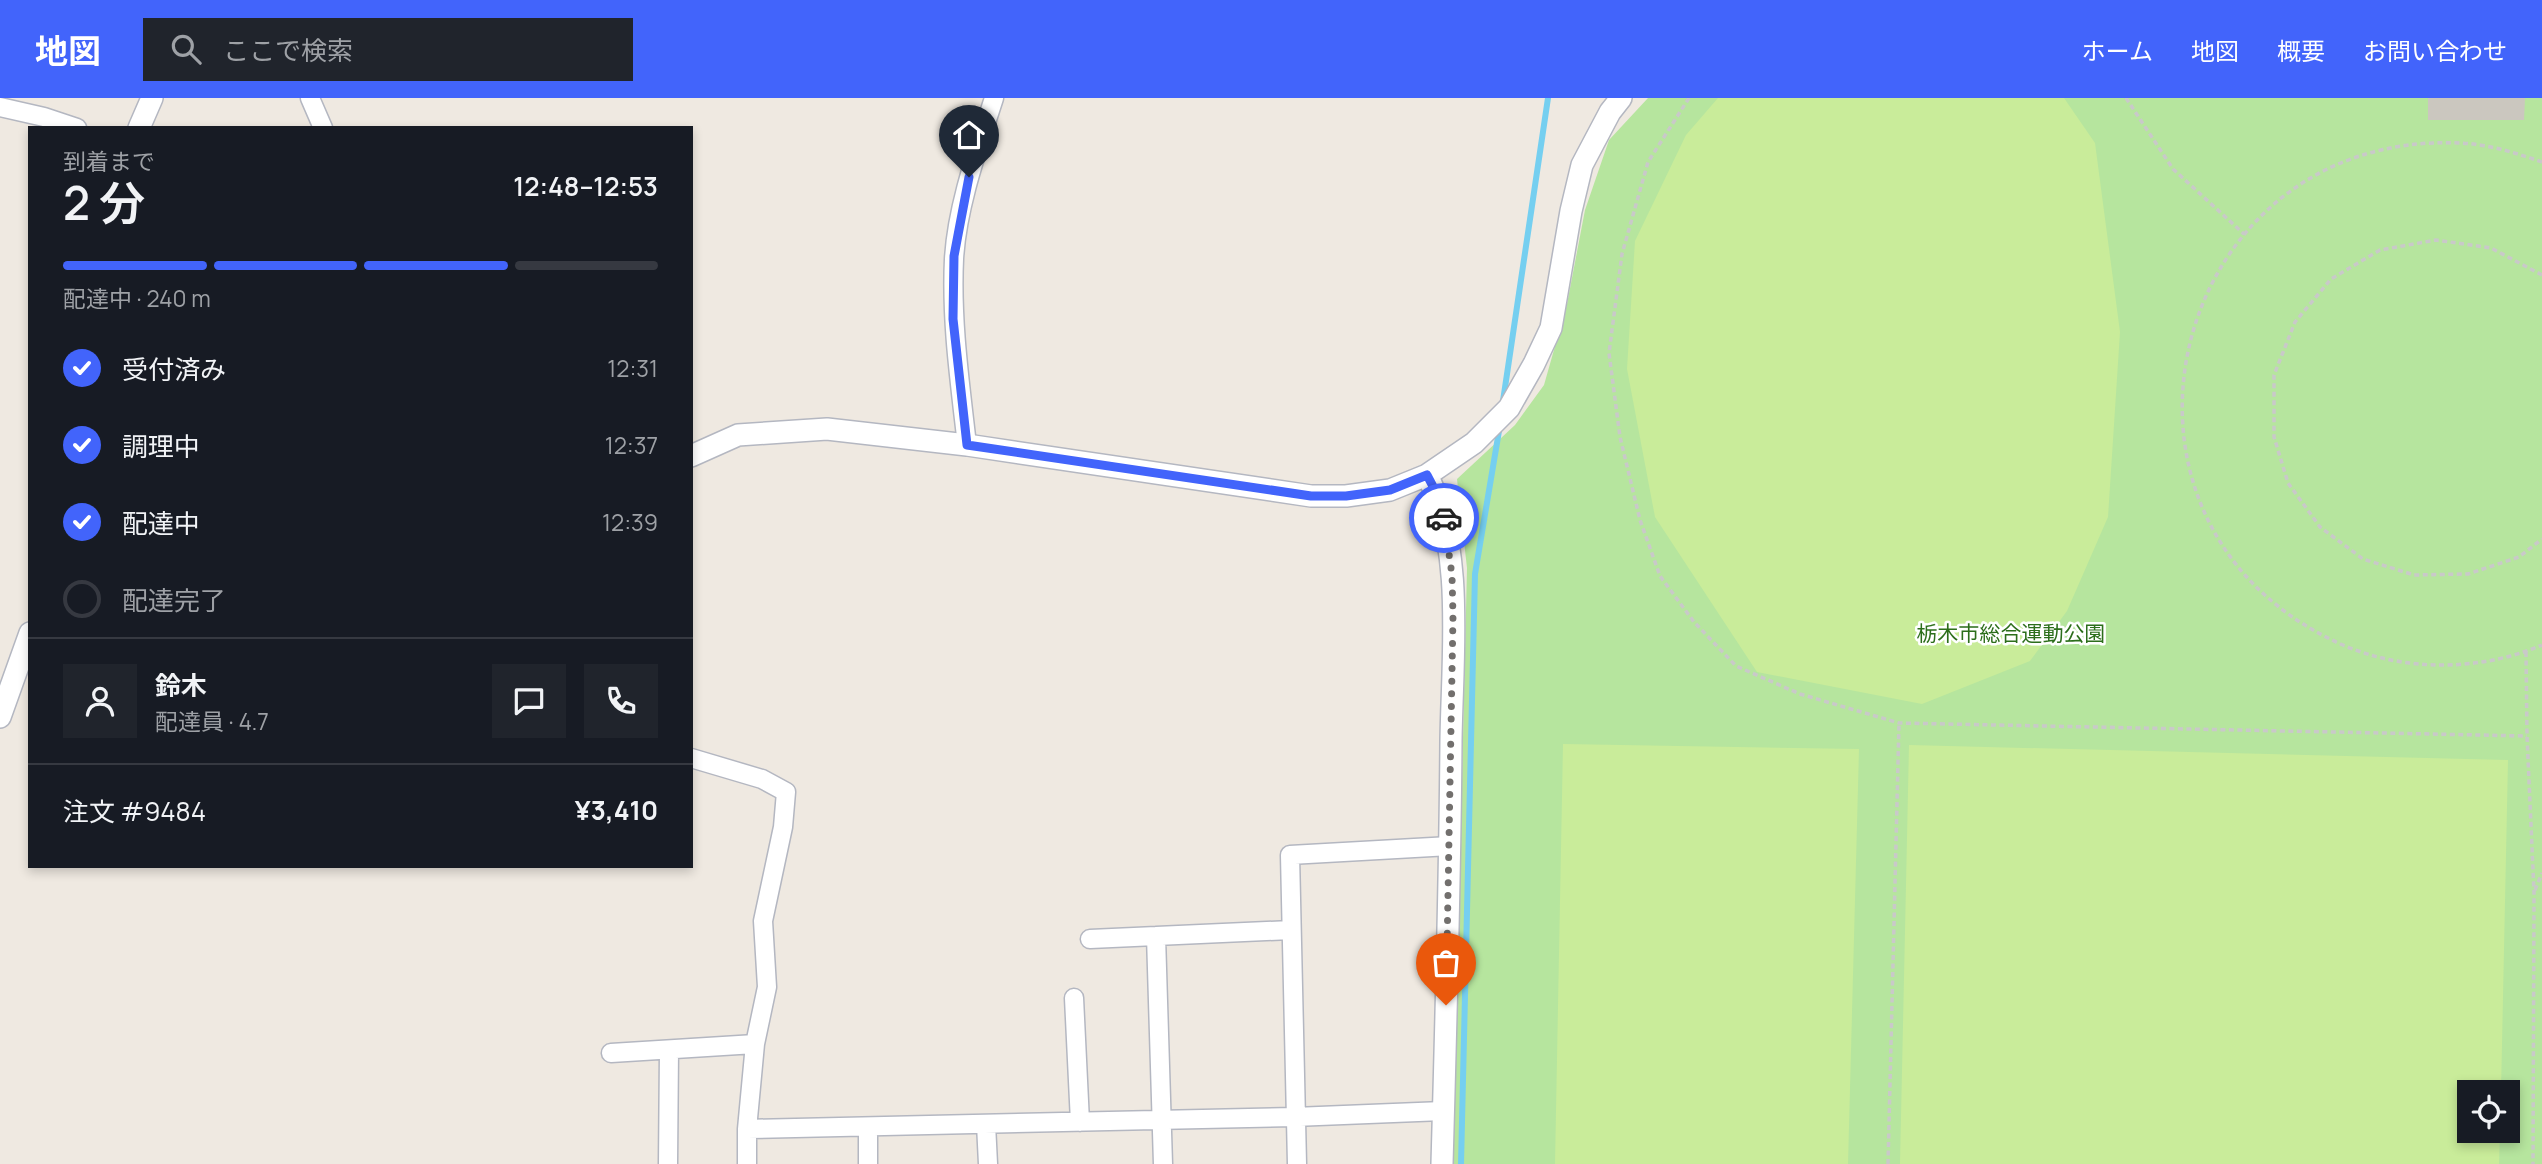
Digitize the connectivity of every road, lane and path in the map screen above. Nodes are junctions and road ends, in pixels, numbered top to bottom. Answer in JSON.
{"nodes":[{"id":1,"x":152,"y":98,"type":"edge"},
{"id":2,"x":310,"y":98,"type":"edge"},
{"id":3,"x":993,"y":98,"type":"edge"},
{"id":4,"x":1621,"y":98,"type":"edge"},
{"id":5,"x":1689,"y":98,"type":"edge"},
{"id":6,"x":2126,"y":98,"type":"edge"},
{"id":7,"x":0,"y":107,"type":"edge"},
{"id":8,"x":71,"y":126,"type":"edge"},
{"id":9,"x":140,"y":126,"type":"edge"},
{"id":10,"x":322,"y":126,"type":"edge"},
{"id":11,"x":2542,"y":162,"type":"edge"},
{"id":12,"x":2244,"y":234,"type":"junction"},
{"id":13,"x":2542,"y":275,"type":"edge"},
{"id":14,"x":967,"y":445,"type":"junction"},
{"id":15,"x":693,"y":455,"type":"edge"},
{"id":16,"x":1427,"y":475,"type":"junction"},
{"id":17,"x":2542,"y":539,"type":"edge"},
{"id":18,"x":28,"y":639,"type":"edge"},
{"id":19,"x":2542,"y":645,"type":"edge"},
{"id":20,"x":2526,"y":651,"type":"junction"},
{"id":21,"x":0,"y":717,"type":"edge"},
{"id":22,"x":1899,"y":723,"type":"junction"},
{"id":23,"x":2527,"y":736,"type":"junction"},
{"id":24,"x":693,"y":759,"type":"edge"},
{"id":25,"x":1450,"y":846,"type":"junction"},
{"id":26,"x":2542,"y":873,"type":"edge"},
{"id":27,"x":2534,"y":892,"type":"junction"},
{"id":28,"x":1291,"y":930,"type":"junction"},
{"id":29,"x":1156,"y":936,"type":"junction"},
{"id":30,"x":1090,"y":939,"type":"dead end"},
{"id":31,"x":1074,"y":998,"type":"dead end"},
{"id":32,"x":755,"y":1044,"type":"junction"},
{"id":33,"x":669,"y":1050,"type":"junction"},
{"id":34,"x":611,"y":1053,"type":"dead end"},
{"id":35,"x":1443,"y":1111,"type":"junction"},
{"id":36,"x":1294,"y":1117,"type":"junction"},
{"id":37,"x":1160,"y":1120,"type":"junction"},
{"id":38,"x":1080,"y":1122,"type":"junction"},
{"id":39,"x":986,"y":1124,"type":"junction"},
{"id":40,"x":868,"y":1126,"type":"junction"},
{"id":41,"x":747,"y":1129,"type":"junction"},
{"id":42,"x":2533,"y":1157,"type":"junction"},
{"id":43,"x":2542,"y":1158,"type":"edge"},
{"id":44,"x":668,"y":1164,"type":"edge"},
{"id":45,"x":747,"y":1164,"type":"edge"},
{"id":46,"x":868,"y":1164,"type":"edge"},
{"id":47,"x":988,"y":1164,"type":"edge"},
{"id":48,"x":1163,"y":1164,"type":"edge"},
{"id":49,"x":1297,"y":1164,"type":"edge"},
{"id":50,"x":1442,"y":1164,"type":"edge"},
{"id":51,"x":1888,"y":1164,"type":"edge"},
{"id":52,"x":2533,"y":1164,"type":"edge"}],
"edges":[{"from":1,"to":9,"type":"street"},
{"from":2,"to":10,"type":"street"},
{"from":3,"to":14,"type":"street"},
{"from":4,"to":16,"type":"street"},
{"from":5,"to":22,"type":"path"},
{"from":6,"to":12,"type":"path"},
{"from":7,"to":8,"type":"street"},
{"from":11,"to":12,"type":"path"},
{"from":12,"to":20,"type":"path"},
{"from":13,"to":17,"type":"path"},
{"from":14,"to":15,"type":"street"},
{"from":14,"to":16,"type":"street"},
{"from":16,"to":25,"type":"street"},
{"from":18,"to":21,"type":"street"},
{"from":19,"to":20,"type":"path"},
{"from":20,"to":23,"type":"path"},
{"from":22,"to":23,"type":"path"},
{"from":22,"to":51,"type":"path"},
{"from":23,"to":27,"type":"path"},
{"from":24,"to":32,"type":"street"},
{"from":25,"to":28,"type":"street"},
{"from":25,"to":35,"type":"street"},
{"from":26,"to":27,"type":"path"},
{"from":27,"to":42,"type":"path"},
{"from":28,"to":29,"type":"street"},
{"from":28,"to":36,"type":"street"},
{"from":29,"to":30,"type":"street"},
{"from":29,"to":37,"type":"street"},
{"from":31,"to":38,"type":"street"},
{"from":32,"to":33,"type":"street"},
{"from":32,"to":41,"type":"street"},
{"from":33,"to":34,"type":"street"},
{"from":33,"to":44,"type":"street"},
{"from":35,"to":36,"type":"street"},
{"from":35,"to":50,"type":"street"},
{"from":36,"to":37,"type":"street"},
{"from":36,"to":49,"type":"street"},
{"from":37,"to":38,"type":"street"},
{"from":37,"to":48,"type":"street"},
{"from":38,"to":39,"type":"street"},
{"from":39,"to":40,"type":"street"},
{"from":39,"to":47,"type":"street"},
{"from":40,"to":41,"type":"street"},
{"from":40,"to":46,"type":"street"},
{"from":41,"to":45,"type":"street"},
{"from":42,"to":43,"type":"path"},
{"from":42,"to":52,"type":"path"}]}
